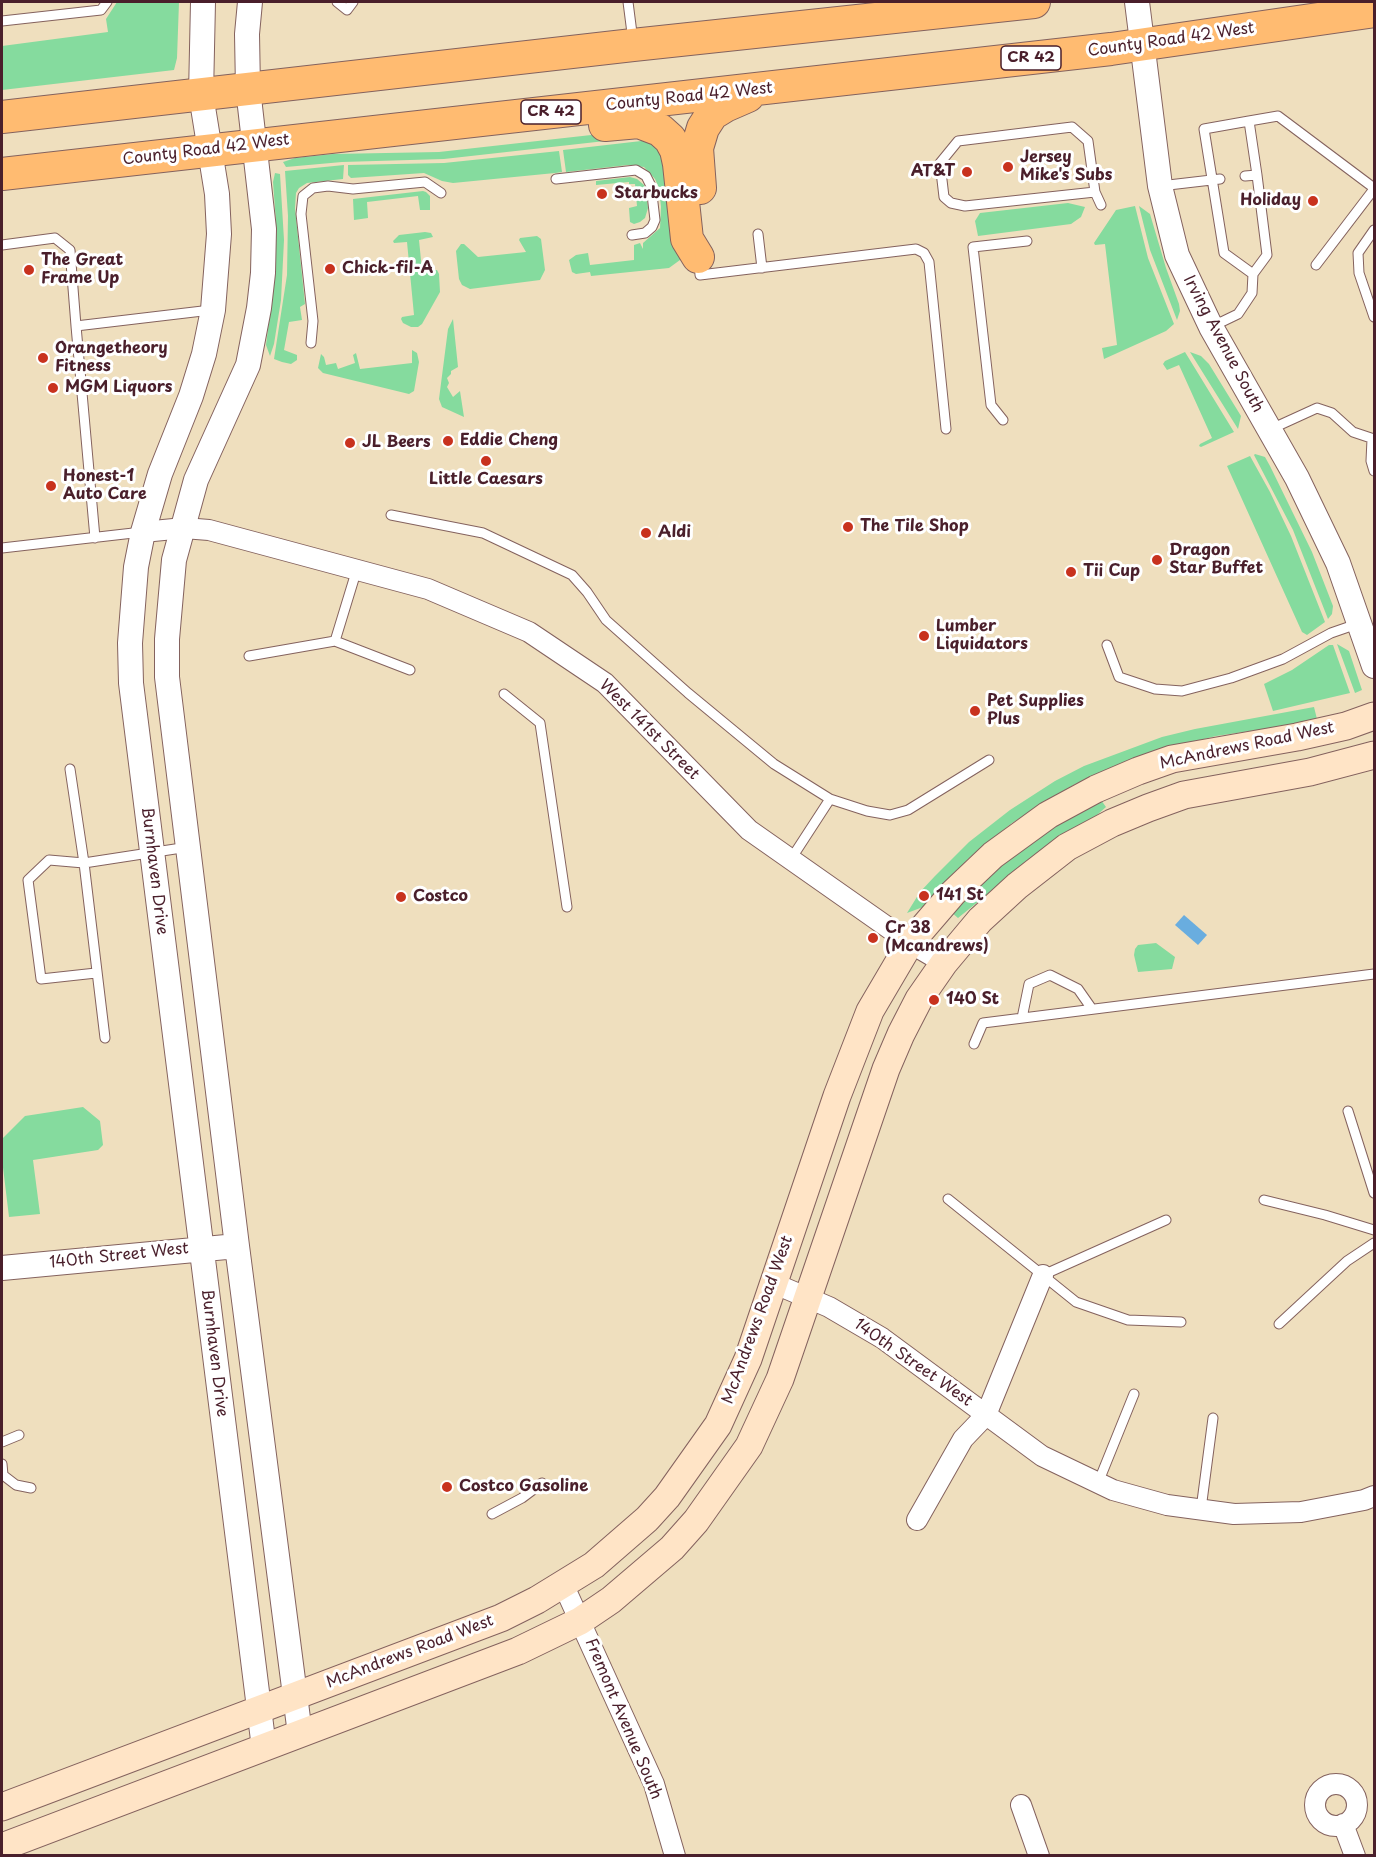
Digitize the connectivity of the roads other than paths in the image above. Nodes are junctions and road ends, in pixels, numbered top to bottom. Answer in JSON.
{"nodes":[{"id":1,"x":107,"y":2,"type":"edge"},
{"id":2,"x":203,"y":2,"type":"edge"},
{"id":3,"x":250,"y":2,"type":"edge"},
{"id":4,"x":337,"y":2,"type":"edge"},
{"id":5,"x":353,"y":2,"type":"edge"},
{"id":6,"x":628,"y":2,"type":"edge"},
{"id":7,"x":1034,"y":2,"type":"edge"},
{"id":8,"x":1137,"y":2,"type":"edge"},
{"id":9,"x":888,"y":9,"type":"edge"},
{"id":10,"x":1374,"y":11,"type":"edge"},
{"id":11,"x":2,"y":21,"type":"edge"},
{"id":12,"x":1142,"y":44,"type":"junction"},
{"id":13,"x":633,"y":45,"type":"junction"},
{"id":14,"x":765,"y":88,"type":"junction"},
{"id":15,"x":248,"y":89,"type":"junction"},
{"id":16,"x":201,"y":95,"type":"junction"},
{"id":17,"x":2,"y":117,"type":"edge"},
{"id":18,"x":1249,"y":121,"type":"junction"},
{"id":19,"x":344,"y":134,"type":"junction"},
{"id":20,"x":255,"y":144,"type":"junction"},
{"id":21,"x":210,"y":150,"type":"junction"},
{"id":22,"x":1254,"y":154,"type":"junction"},
{"id":23,"x":1242,"y":156,"type":"dead end"},
{"id":24,"x":2,"y":174,"type":"edge"},
{"id":25,"x":1257,"y":175,"type":"junction"},
{"id":26,"x":1245,"y":176,"type":"dead end"},
{"id":27,"x":556,"y":179,"type":"dead end"},
{"id":28,"x":1215,"y":180,"type":"junction"},
{"id":29,"x":1160,"y":186,"type":"junction"},
{"id":30,"x":1374,"y":188,"type":"edge"},
{"id":31,"x":1095,"y":192,"type":"junction"},
{"id":32,"x":441,"y":193,"type":"dead end"},
{"id":33,"x":1260,"y":200,"type":"junction"},
{"id":34,"x":1248,"y":202,"type":"dead end"},
{"id":35,"x":1101,"y":205,"type":"dead end"},
{"id":36,"x":1263,"y":224,"type":"junction"},
{"id":37,"x":1251,"y":225,"type":"dead end"},
{"id":38,"x":1374,"y":231,"type":"edge"},
{"id":39,"x":758,"y":234,"type":"dead end"},
{"id":40,"x":632,"y":235,"type":"dead end"},
{"id":41,"x":1027,"y":242,"type":"dead end"},
{"id":42,"x":2,"y":245,"type":"edge"},
{"id":43,"x":698,"y":257,"type":"junction"},
{"id":44,"x":1316,"y":265,"type":"dead end"},
{"id":45,"x":762,"y":268,"type":"junction"},
{"id":46,"x":1253,"y":274,"type":"junction"},
{"id":47,"x":213,"y":310,"type":"junction"},
{"id":48,"x":1374,"y":317,"type":"edge"},
{"id":49,"x":76,"y":326,"type":"junction"},
{"id":50,"x":1211,"y":327,"type":"junction"},
{"id":51,"x":311,"y":343,"type":"dead end"},
{"id":52,"x":1003,"y":420,"type":"dead end"},
{"id":53,"x":946,"y":429,"type":"dead end"},
{"id":54,"x":1270,"y":430,"type":"junction"},
{"id":55,"x":1373,"y":439,"type":"edge"},
{"id":56,"x":1374,"y":471,"type":"edge"},
{"id":57,"x":391,"y":515,"type":"dead end"},
{"id":58,"x":184,"y":528,"type":"junction"},
{"id":59,"x":143,"y":532,"type":"junction"},
{"id":60,"x":95,"y":538,"type":"junction"},
{"id":61,"x":2,"y":548,"type":"edge"},
{"id":62,"x":357,"y":569,"type":"junction"},
{"id":63,"x":1360,"y":623,"type":"junction"},
{"id":64,"x":334,"y":641,"type":"junction"},
{"id":65,"x":1107,"y":645,"type":"dead end"},
{"id":66,"x":249,"y":656,"type":"dead end"},
{"id":67,"x":1374,"y":666,"type":"edge"},
{"id":68,"x":410,"y":670,"type":"dead end"},
{"id":69,"x":504,"y":694,"type":"dead end"},
{"id":70,"x":1374,"y":716,"type":"edge"},
{"id":71,"x":1374,"y":755,"type":"edge"},
{"id":72,"x":989,"y":760,"type":"dead end"},
{"id":73,"x":70,"y":769,"type":"dead end"},
{"id":74,"x":830,"y":799,"type":"junction"},
{"id":75,"x":188,"y":847,"type":"junction"},
{"id":76,"x":151,"y":852,"type":"junction"},
{"id":77,"x":791,"y":860,"type":"junction"},
{"id":78,"x":84,"y":863,"type":"junction"},
{"id":79,"x":567,"y":907,"type":"dead end"},
{"id":80,"x":910,"y":943,"type":"junction"},
{"id":81,"x":944,"y":963,"type":"junction"},
{"id":82,"x":96,"y":973,"type":"junction"},
{"id":83,"x":1374,"y":974,"type":"edge"},
{"id":84,"x":1092,"y":1009,"type":"junction"},
{"id":85,"x":1022,"y":1018,"type":"junction"},
{"id":86,"x":105,"y":1038,"type":"dead end"},
{"id":87,"x":974,"y":1044,"type":"dead end"},
{"id":88,"x":1348,"y":1112,"type":"dead end"},
{"id":89,"x":1374,"y":1193,"type":"edge"},
{"id":90,"x":948,"y":1199,"type":"dead end"},
{"id":91,"x":1264,"y":1200,"type":"dead end"},
{"id":92,"x":1166,"y":1220,"type":"dead end"},
{"id":93,"x":1374,"y":1230,"type":"edge"},
{"id":94,"x":1374,"y":1244,"type":"edge"},
{"id":95,"x":237,"y":1246,"type":"junction"},
{"id":96,"x":201,"y":1248,"type":"junction"},
{"id":97,"x":2,"y":1268,"type":"edge"},
{"id":98,"x":1043,"y":1275,"type":"junction"},
{"id":99,"x":773,"y":1283,"type":"junction"},
{"id":100,"x":809,"y":1298,"type":"junction"},
{"id":101,"x":1181,"y":1323,"type":"dead end"},
{"id":102,"x":1279,"y":1324,"type":"dead end"},
{"id":103,"x":1134,"y":1394,"type":"dead end"},
{"id":104,"x":986,"y":1415,"type":"junction"},
{"id":105,"x":1213,"y":1418,"type":"dead end"},
{"id":106,"x":19,"y":1435,"type":"dead end"},
{"id":107,"x":2,"y":1442,"type":"edge"},
{"id":108,"x":2,"y":1464,"type":"edge"},
{"id":109,"x":542,"y":1483,"type":"dead end"},
{"id":110,"x":1097,"y":1484,"type":"junction"},
{"id":111,"x":31,"y":1488,"type":"dead end"},
{"id":112,"x":1374,"y":1496,"type":"edge"},
{"id":113,"x":1201,"y":1509,"type":"junction"},
{"id":114,"x":492,"y":1514,"type":"dead end"},
{"id":115,"x":917,"y":1520,"type":"dead end"},
{"id":116,"x":563,"y":1584,"type":"junction"},
{"id":117,"x":580,"y":1621,"type":"junction"},
{"id":118,"x":296,"y":1695,"type":"junction"},
{"id":119,"x":258,"y":1710,"type":"junction"},
{"id":120,"x":300,"y":1734,"type":"junction"},
{"id":121,"x":264,"y":1748,"type":"junction"},
{"id":122,"x":1021,"y":1804,"type":"dead end"},
{"id":123,"x":2,"y":1807,"type":"edge"},
{"id":124,"x":1343,"y":1824,"type":"dead end"},
{"id":125,"x":2,"y":1847,"type":"edge"},
{"id":126,"x":675,"y":1856,"type":"edge"},
{"id":127,"x":1039,"y":1856,"type":"edge"},
{"id":128,"x":1355,"y":1856,"type":"edge"}],
"edges":[{"from":1,"to":11,"type":"lane"},
{"from":2,"to":16,"type":"street","name":"Burnhaven Drive"},
{"from":3,"to":15,"type":"street"},
{"from":4,"to":5,"type":"lane"},
{"from":6,"to":13,"type":"lane"},
{"from":7,"to":9,"type":"highway"},
{"from":8,"to":12,"type":"street","name":"Irving Avenue South"},
{"from":9,"to":13,"type":"highway"},
{"from":10,"to":12,"type":"highway","name":"County Road 42 West","number":"CR 42"},
{"from":12,"to":14,"type":"highway","name":"County Road 42 West","number":"CR 42"},
{"from":12,"to":29,"type":"street","name":"Irving Avenue South"},
{"from":13,"to":15,"type":"highway"},
{"from":14,"to":19,"type":"highway","name":"County Road 42 West","number":"CR 42"},
{"from":14,"to":43,"type":"highway"},
{"from":15,"to":16,"type":"highway"},
{"from":15,"to":20,"type":"street"},
{"from":16,"to":17,"type":"highway"},
{"from":16,"to":21,"type":"street","name":"Burnhaven Drive"},
{"from":18,"to":22,"type":"lane"},
{"from":18,"to":28,"type":"lane"},
{"from":18,"to":30,"type":"lane"},
{"from":19,"to":20,"type":"highway","name":"County Road 42 West","number":"CR 42"},
{"from":19,"to":43,"type":"highway"},
{"from":20,"to":21,"type":"highway","name":"County Road 42 West","number":"CR 42"},
{"from":20,"to":58,"type":"street"},
{"from":21,"to":24,"type":"highway","name":"County Road 42 West","number":"CR 42"},
{"from":21,"to":47,"type":"street","name":"Burnhaven Drive"},
{"from":22,"to":23,"type":"lane"},
{"from":22,"to":25,"type":"lane"},
{"from":25,"to":26,"type":"lane"},
{"from":25,"to":33,"type":"lane"},
{"from":27,"to":40,"type":"lane"},
{"from":28,"to":29,"type":"lane"},
{"from":28,"to":46,"type":"lane"},
{"from":29,"to":50,"type":"street","name":"Irving Avenue South"},
{"from":30,"to":44,"type":"lane"},
{"from":31,"to":31,"type":"lane"},
{"from":31,"to":35,"type":"lane"},
{"from":32,"to":51,"type":"lane"},
{"from":33,"to":34,"type":"lane"},
{"from":33,"to":36,"type":"lane"},
{"from":36,"to":37,"type":"lane"},
{"from":36,"to":46,"type":"lane"},
{"from":38,"to":48,"type":"lane"},
{"from":39,"to":45,"type":"lane"},
{"from":41,"to":52,"type":"lane"},
{"from":42,"to":49,"type":"lane"},
{"from":43,"to":45,"type":"lane"},
{"from":45,"to":53,"type":"lane"},
{"from":46,"to":50,"type":"lane"},
{"from":47,"to":49,"type":"lane"},
{"from":47,"to":59,"type":"street","name":"Burnhaven Drive"},
{"from":49,"to":60,"type":"lane"},
{"from":50,"to":54,"type":"street","name":"Irving Avenue South"},
{"from":54,"to":55,"type":"lane"},
{"from":54,"to":63,"type":"street","name":"Irving Avenue South"},
{"from":55,"to":56,"type":"lane"},
{"from":57,"to":74,"type":"lane"},
{"from":58,"to":59,"type":"street","name":"West 141st Street"},
{"from":58,"to":62,"type":"street","name":"West 141st Street"},
{"from":58,"to":75,"type":"street"},
{"from":59,"to":60,"type":"lane"},
{"from":59,"to":76,"type":"street","name":"Burnhaven Drive"},
{"from":60,"to":61,"type":"lane"},
{"from":62,"to":64,"type":"lane"},
{"from":62,"to":77,"type":"street","name":"West 141st Street"},
{"from":63,"to":65,"type":"lane"},
{"from":63,"to":67,"type":"street","name":"Irving Avenue South"},
{"from":64,"to":66,"type":"lane"},
{"from":64,"to":68,"type":"lane"},
{"from":69,"to":79,"type":"lane"},
{"from":70,"to":80,"type":"main road","name":"McAndrews Road West"},
{"from":71,"to":81,"type":"main road"},
{"from":72,"to":74,"type":"lane"},
{"from":73,"to":78,"type":"lane"},
{"from":74,"to":77,"type":"lane"},
{"from":75,"to":76,"type":"lane"},
{"from":75,"to":95,"type":"street"},
{"from":76,"to":78,"type":"lane"},
{"from":76,"to":96,"type":"street","name":"Burnhaven Drive"},
{"from":77,"to":80,"type":"street","name":"West 141st Street"},
{"from":78,"to":82,"type":"lane"},
{"from":78,"to":82,"type":"lane"},
{"from":80,"to":81,"type":"street","name":"West 141st Street"},
{"from":80,"to":99,"type":"main road","name":"McAndrews Road West"},
{"from":81,"to":100,"type":"main road"},
{"from":82,"to":86,"type":"lane"},
{"from":83,"to":84,"type":"lane"},
{"from":84,"to":85,"type":"lane"},
{"from":84,"to":85,"type":"lane"},
{"from":85,"to":87,"type":"lane"},
{"from":88,"to":89,"type":"lane"},
{"from":90,"to":98,"type":"lane"},
{"from":91,"to":93,"type":"lane"},
{"from":92,"to":98,"type":"lane"},
{"from":94,"to":102,"type":"lane"},
{"from":95,"to":96,"type":"street","name":"140th Street West"},
{"from":95,"to":118,"type":"street"},
{"from":96,"to":97,"type":"street","name":"140th Street West"},
{"from":96,"to":119,"type":"street","name":"Burnhaven Drive"},
{"from":98,"to":101,"type":"lane"},
{"from":98,"to":104,"type":"street","name":"140th Street West"},
{"from":99,"to":100,"type":"street","name":"140th Street West"},
{"from":99,"to":116,"type":"main road","name":"McAndrews Road West"},
{"from":100,"to":104,"type":"street","name":"140th Street West"},
{"from":100,"to":117,"type":"main road"},
{"from":103,"to":110,"type":"lane"},
{"from":104,"to":110,"type":"street","name":"140th Street West"},
{"from":104,"to":115,"type":"street","name":"140th Street West"},
{"from":105,"to":113,"type":"lane"},
{"from":106,"to":107,"type":"lane"},
{"from":108,"to":111,"type":"lane"},
{"from":109,"to":114,"type":"lane"},
{"from":110,"to":113,"type":"street","name":"140th Street West"},
{"from":112,"to":113,"type":"street","name":"140th Street West"},
{"from":116,"to":117,"type":"street","name":"Fremont Avenue South"},
{"from":116,"to":118,"type":"main road","name":"McAndrews Road West"},
{"from":117,"to":120,"type":"main road"},
{"from":117,"to":126,"type":"street","name":"Fremont Avenue South"},
{"from":118,"to":119,"type":"main road","name":"McAndrews Road West"},
{"from":118,"to":120,"type":"street"},
{"from":119,"to":121,"type":"street","name":"Burnhaven Drive"},
{"from":119,"to":123,"type":"main road","name":"McAndrews Road West"},
{"from":120,"to":121,"type":"main road"},
{"from":121,"to":125,"type":"main road"},
{"from":122,"to":127,"type":"street"},
{"from":124,"to":128,"type":"street"}]}
